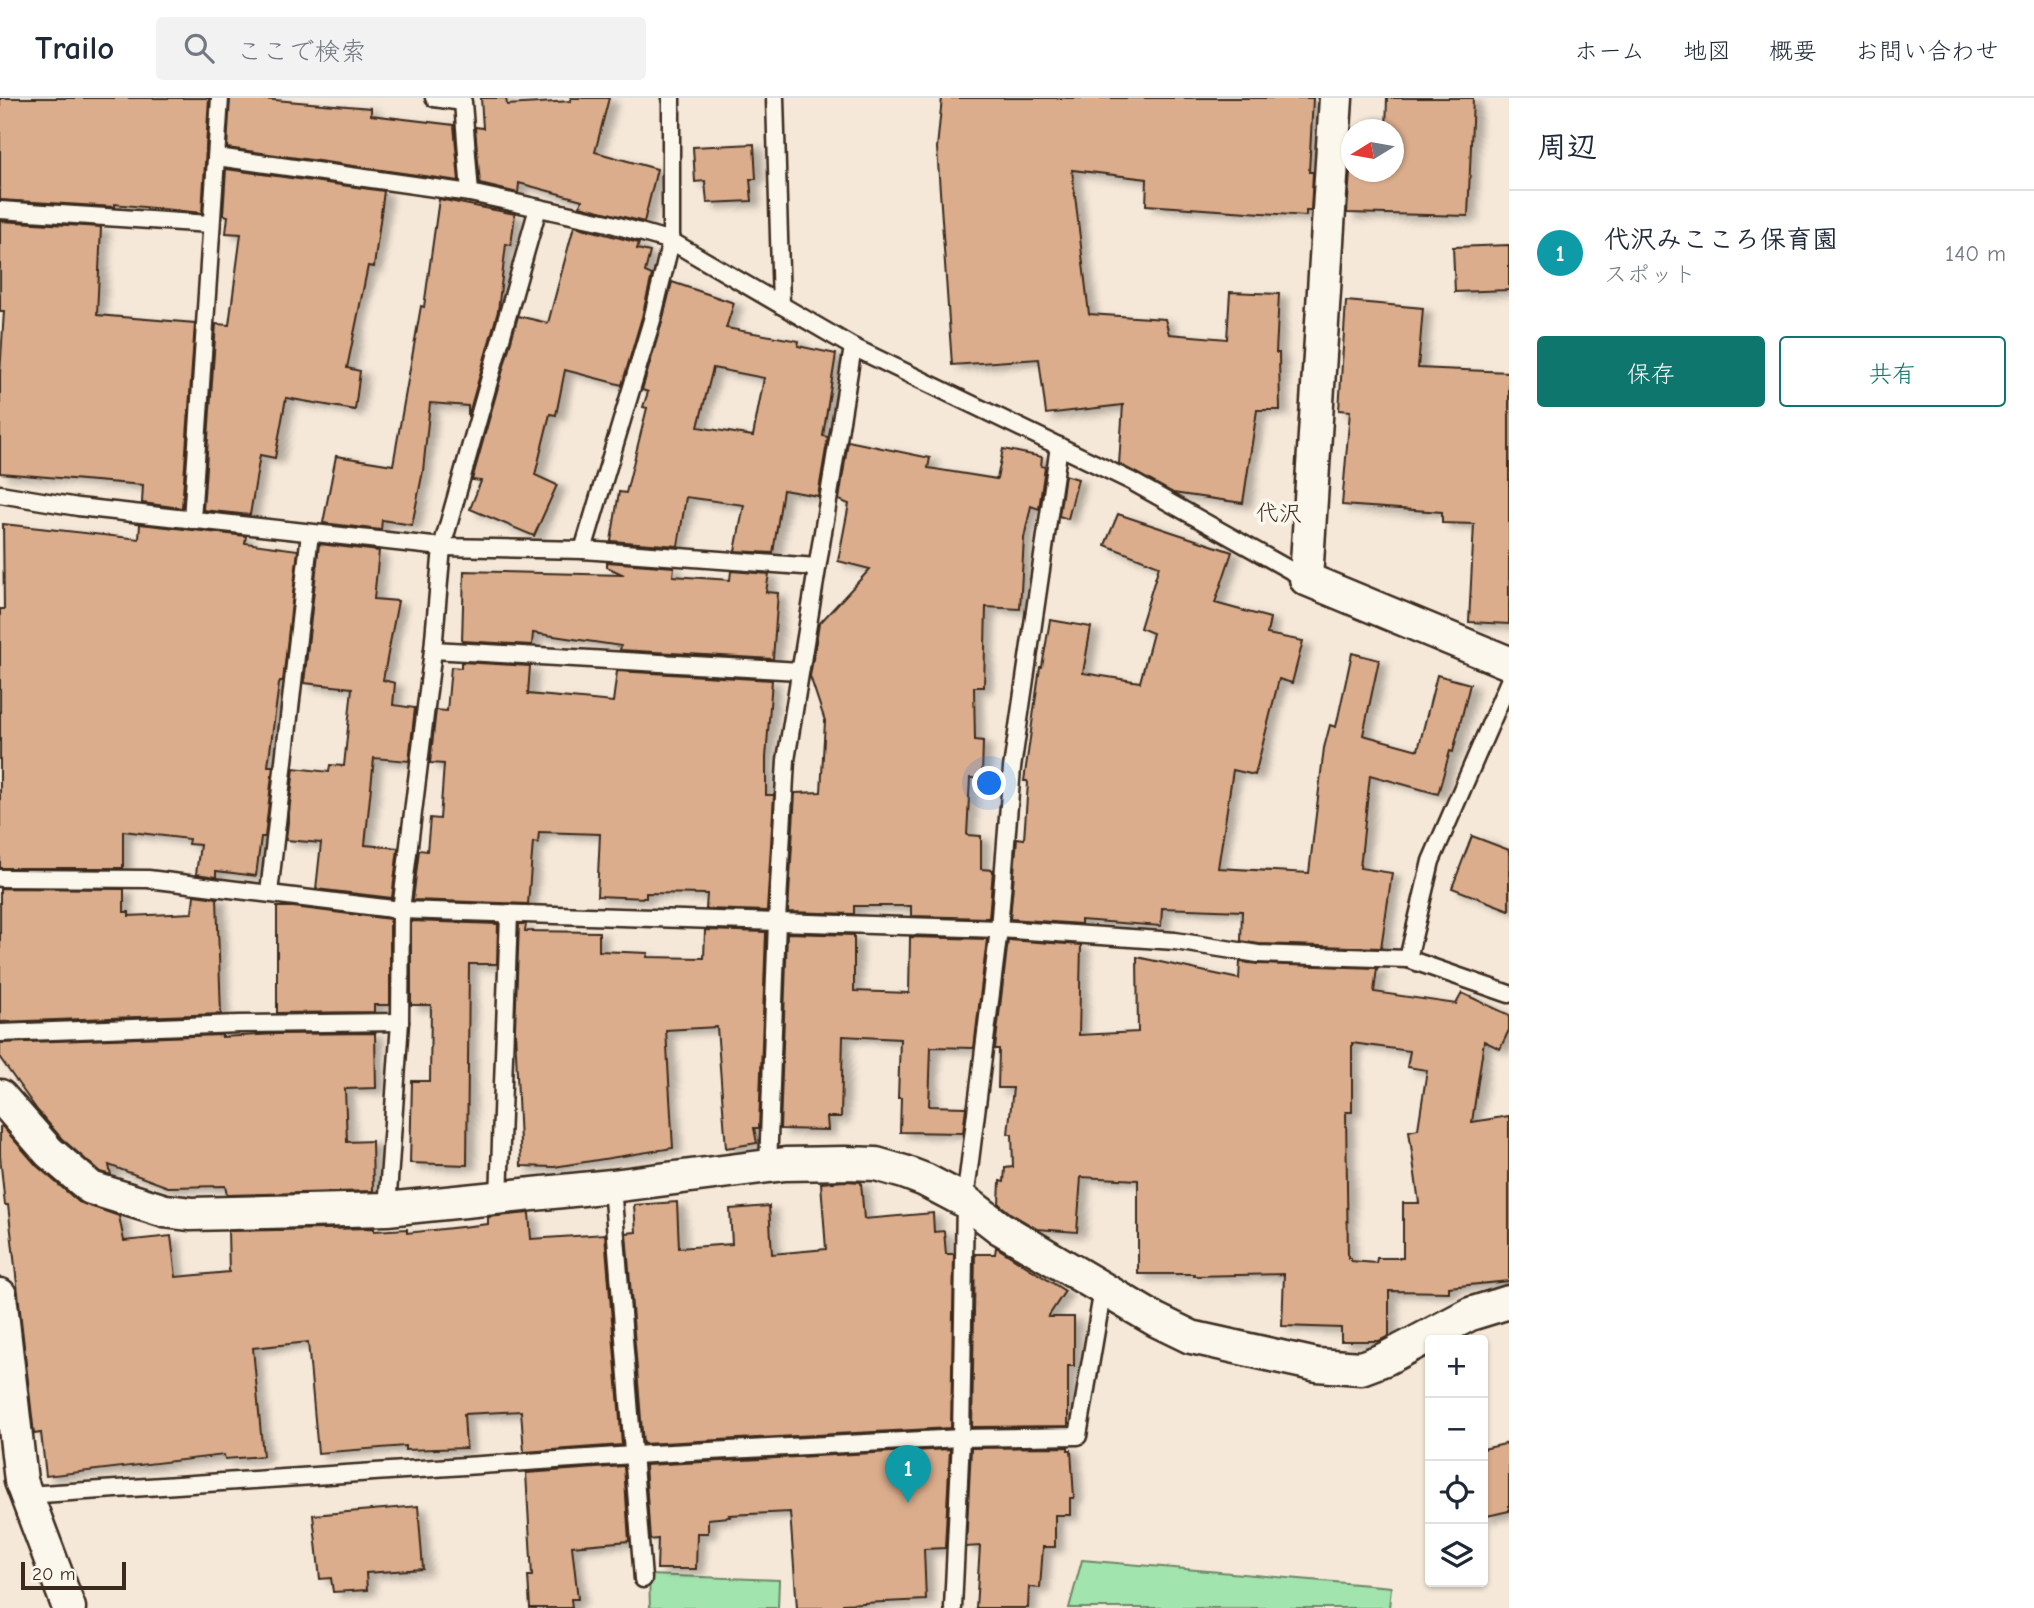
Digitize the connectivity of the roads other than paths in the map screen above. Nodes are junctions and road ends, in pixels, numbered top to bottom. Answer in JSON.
{"nodes":[{"id":1,"x":220,"y":98,"type":"edge"},
{"id":2,"x":434,"y":98,"type":"edge"},
{"id":3,"x":671,"y":98,"type":"edge"},
{"id":4,"x":775,"y":98,"type":"edge"},
{"id":5,"x":1336,"y":98,"type":"edge"},
{"id":6,"x":217,"y":157,"type":"junction"},
{"id":7,"x":470,"y":193,"type":"junction"},
{"id":8,"x":538,"y":208,"type":"junction"},
{"id":9,"x":0,"y":211,"type":"edge"},
{"id":10,"x":210,"y":224,"type":"junction"},
{"id":11,"x":671,"y":241,"type":"junction"},
{"id":12,"x":781,"y":305,"type":"junction"},
{"id":13,"x":853,"y":347,"type":"junction"},
{"id":14,"x":1059,"y":446,"type":"junction"},
{"id":15,"x":0,"y":494,"type":"edge"},
{"id":16,"x":192,"y":520,"type":"junction"},
{"id":17,"x":310,"y":533,"type":"junction"},
{"id":18,"x":442,"y":547,"type":"junction"},
{"id":19,"x":583,"y":550,"type":"junction"},
{"id":20,"x":817,"y":567,"type":"junction"},
{"id":21,"x":1306,"y":579,"type":"junction"},
{"id":22,"x":433,"y":650,"type":"junction"},
{"id":23,"x":1509,"y":663,"type":"edge"},
{"id":24,"x":800,"y":671,"type":"junction"},
{"id":25,"x":1509,"y":681,"type":"edge"},
{"id":26,"x":0,"y":878,"type":"edge"},
{"id":27,"x":269,"y":893,"type":"junction"},
{"id":28,"x":401,"y":911,"type":"junction"},
{"id":29,"x":509,"y":913,"type":"junction"},
{"id":30,"x":777,"y":921,"type":"junction"},
{"id":31,"x":999,"y":929,"type":"junction"},
{"id":32,"x":1408,"y":959,"type":"junction"},
{"id":33,"x":1509,"y":994,"type":"edge"},
{"id":34,"x":400,"y":1022,"type":"junction"},
{"id":35,"x":0,"y":1033,"type":"edge"},
{"id":36,"x":0,"y":1096,"type":"edge"},
{"id":37,"x":768,"y":1167,"type":"junction"},
{"id":38,"x":612,"y":1186,"type":"junction"},
{"id":39,"x":499,"y":1199,"type":"junction"},
{"id":40,"x":965,"y":1201,"type":"junction"},
{"id":41,"x":387,"y":1209,"type":"junction"},
{"id":42,"x":1104,"y":1289,"type":"junction"},
{"id":43,"x":0,"y":1295,"type":"edge"},
{"id":44,"x":1509,"y":1302,"type":"edge"},
{"id":45,"x":961,"y":1438,"type":"junction"},
{"id":46,"x":633,"y":1455,"type":"junction"},
{"id":47,"x":19,"y":1486,"type":"junction"},
{"id":48,"x":643,"y":1579,"type":"dead end"},
{"id":49,"x":69,"y":1608,"type":"edge"},
{"id":50,"x":953,"y":1608,"type":"edge"}],
"edges":[{"from":1,"to":6,"type":"lane"},
{"from":2,"to":7,"type":"lane"},
{"from":3,"to":11,"type":"lane"},
{"from":4,"to":12,"type":"lane"},
{"from":5,"to":21,"type":"street"},
{"from":6,"to":7,"type":"lane"},
{"from":6,"to":10,"type":"lane"},
{"from":7,"to":8,"type":"lane"},
{"from":8,"to":11,"type":"lane"},
{"from":8,"to":18,"type":"lane"},
{"from":9,"to":10,"type":"lane"},
{"from":10,"to":16,"type":"lane"},
{"from":11,"to":12,"type":"lane"},
{"from":11,"to":19,"type":"lane"},
{"from":12,"to":13,"type":"lane"},
{"from":13,"to":14,"type":"lane"},
{"from":13,"to":20,"type":"lane"},
{"from":14,"to":21,"type":"lane"},
{"from":14,"to":31,"type":"lane"},
{"from":15,"to":16,"type":"lane"},
{"from":16,"to":17,"type":"lane"},
{"from":17,"to":18,"type":"lane"},
{"from":17,"to":27,"type":"lane"},
{"from":18,"to":19,"type":"lane"},
{"from":18,"to":22,"type":"lane"},
{"from":19,"to":20,"type":"lane"},
{"from":20,"to":24,"type":"lane"},
{"from":21,"to":23,"type":"street"},
{"from":22,"to":24,"type":"lane"},
{"from":22,"to":28,"type":"lane"},
{"from":24,"to":30,"type":"lane"},
{"from":25,"to":32,"type":"lane"},
{"from":26,"to":27,"type":"lane"},
{"from":27,"to":28,"type":"lane"},
{"from":28,"to":29,"type":"lane"},
{"from":28,"to":34,"type":"lane"},
{"from":29,"to":30,"type":"lane"},
{"from":29,"to":39,"type":"lane"},
{"from":30,"to":31,"type":"lane"},
{"from":30,"to":37,"type":"lane"},
{"from":31,"to":32,"type":"lane"},
{"from":31,"to":40,"type":"lane"},
{"from":32,"to":33,"type":"lane"},
{"from":34,"to":35,"type":"lane"},
{"from":34,"to":41,"type":"lane"},
{"from":36,"to":41,"type":"street"},
{"from":37,"to":38,"type":"street"},
{"from":37,"to":40,"type":"street"},
{"from":38,"to":39,"type":"street"},
{"from":38,"to":46,"type":"lane"},
{"from":39,"to":41,"type":"street"},
{"from":40,"to":42,"type":"street"},
{"from":40,"to":45,"type":"lane"},
{"from":42,"to":44,"type":"street"},
{"from":42,"to":45,"type":"lane"},
{"from":43,"to":47,"type":"street"},
{"from":45,"to":46,"type":"lane"},
{"from":45,"to":50,"type":"lane"},
{"from":46,"to":47,"type":"lane"},
{"from":46,"to":48,"type":"lane"},
{"from":47,"to":49,"type":"street"}]}
